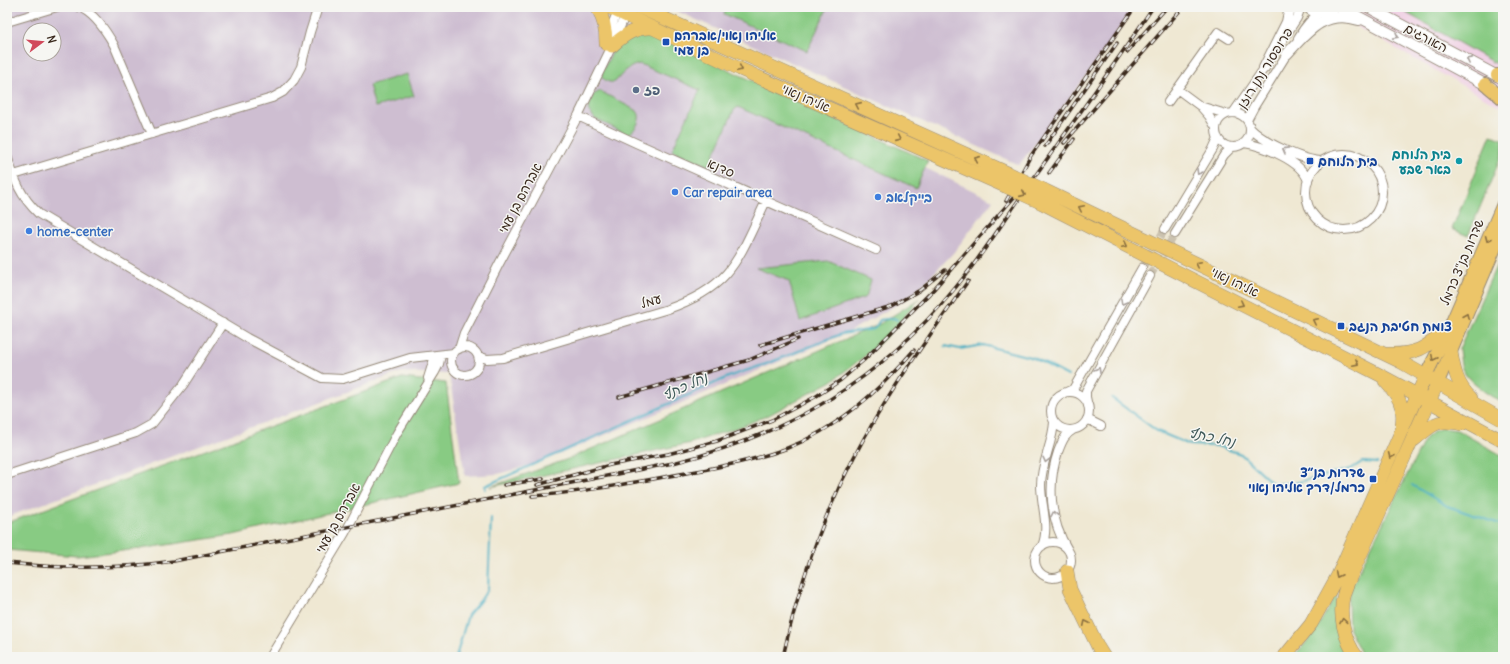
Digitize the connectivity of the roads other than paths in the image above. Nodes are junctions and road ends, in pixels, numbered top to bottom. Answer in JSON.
{"nodes":[{"id":1,"x":57,"y":7,"type":"edge"},
{"id":2,"x":78,"y":7,"type":"edge"},
{"id":3,"x":318,"y":7,"type":"edge"},
{"id":4,"x":597,"y":7,"type":"edge"},
{"id":5,"x":639,"y":7,"type":"edge"},
{"id":6,"x":1290,"y":7,"type":"edge"},
{"id":7,"x":1301,"y":7,"type":"edge"},
{"id":8,"x":1307,"y":7,"type":"edge"},
{"id":9,"x":1336,"y":7,"type":"edge"},
{"id":10,"x":1368,"y":7,"type":"edge"},
{"id":11,"x":1376,"y":7,"type":"edge"},
{"id":12,"x":620,"y":9,"type":"edge"},
{"id":13,"x":1320,"y":13,"type":"junction"},
{"id":14,"x":1395,"y":21,"type":"junction"},
{"id":15,"x":7,"y":22,"type":"edge"},
{"id":16,"x":1376,"y":26,"type":"junction"},
{"id":17,"x":654,"y":28,"type":"junction"},
{"id":18,"x":1230,"y":39,"type":"dead end"},
{"id":19,"x":609,"y":45,"type":"junction"},
{"id":20,"x":1287,"y":54,"type":"junction"},
{"id":21,"x":1264,"y":68,"type":"junction"},
{"id":22,"x":1501,"y":77,"type":"edge"},
{"id":23,"x":1485,"y":84,"type":"junction"},
{"id":24,"x":1177,"y":89,"type":"junction"},
{"id":25,"x":1503,"y":94,"type":"edge"},
{"id":26,"x":1503,"y":99,"type":"edge"},
{"id":27,"x":1168,"y":102,"type":"dead end"},
{"id":28,"x":1200,"y":106,"type":"junction"},
{"id":29,"x":1230,"y":114,"type":"junction"},
{"id":30,"x":578,"y":116,"type":"junction"},
{"id":31,"x":1249,"y":124,"type":"junction"},
{"id":32,"x":1216,"y":128,"type":"junction"},
{"id":33,"x":152,"y":134,"type":"junction"},
{"id":34,"x":1218,"y":138,"type":"junction"},
{"id":35,"x":1244,"y":143,"type":"junction"},
{"id":36,"x":1232,"y":147,"type":"junction"},
{"id":37,"x":7,"y":156,"type":"edge"},
{"id":38,"x":1322,"y":161,"type":"junction"},
{"id":39,"x":10,"y":176,"type":"edge"},
{"id":40,"x":1308,"y":181,"type":"junction"},
{"id":41,"x":1042,"y":196,"type":"junction"},
{"id":42,"x":766,"y":201,"type":"junction"},
{"id":43,"x":1503,"y":204,"type":"edge"},
{"id":44,"x":1165,"y":229,"type":"tunnel mouth"},
{"id":45,"x":1503,"y":229,"type":"edge"},
{"id":46,"x":1175,"y":234,"type":"tunnel mouth"},
{"id":47,"x":876,"y":250,"type":"dead end"},
{"id":48,"x":1142,"y":268,"type":"tunnel mouth"},
{"id":49,"x":1150,"y":276,"type":"tunnel mouth"},
{"id":50,"x":223,"y":323,"type":"junction"},
{"id":51,"x":466,"y":328,"type":"junction"},
{"id":52,"x":1449,"y":329,"type":"junction"},
{"id":53,"x":470,"y":348,"type":"junction"},
{"id":54,"x":1374,"y":349,"type":"junction"},
{"id":55,"x":457,"y":351,"type":"junction"},
{"id":56,"x":1451,"y":352,"type":"junction"},
{"id":57,"x":438,"y":356,"type":"junction"},
{"id":58,"x":478,"y":356,"type":"junction"},
{"id":59,"x":495,"y":359,"type":"junction"},
{"id":60,"x":452,"y":366,"type":"junction"},
{"id":61,"x":478,"y":367,"type":"junction"},
{"id":62,"x":1378,"y":374,"type":"junction"},
{"id":63,"x":1426,"y":375,"type":"junction"},
{"id":64,"x":1438,"y":382,"type":"junction"},
{"id":65,"x":1064,"y":393,"type":"junction"},
{"id":66,"x":1417,"y":395,"type":"junction"},
{"id":67,"x":1430,"y":402,"type":"junction"},
{"id":68,"x":1088,"y":406,"type":"junction"},
{"id":69,"x":1481,"y":407,"type":"junction"},
{"id":70,"x":1088,"y":419,"type":"junction"},
{"id":71,"x":1503,"y":420,"type":"edge"},
{"id":72,"x":1054,"y":422,"type":"junction"},
{"id":73,"x":1101,"y":426,"type":"dead end"},
{"id":74,"x":1473,"y":426,"type":"junction"},
{"id":75,"x":1073,"y":430,"type":"junction"},
{"id":76,"x":1400,"y":436,"type":"junction"},
{"id":77,"x":1503,"y":441,"type":"edge"},
{"id":78,"x":1411,"y":442,"type":"junction"},
{"id":79,"x":7,"y":476,"type":"edge"},
{"id":80,"x":1042,"y":546,"type":"junction"},
{"id":81,"x":1068,"y":550,"type":"junction"},
{"id":82,"x":1067,"y":571,"type":"junction"},
{"id":83,"x":1306,"y":630,"type":"junction"},
{"id":84,"x":270,"y":657,"type":"edge"},
{"id":85,"x":1104,"y":657,"type":"edge"},
{"id":86,"x":1278,"y":657,"type":"edge"},
{"id":87,"x":1284,"y":657,"type":"edge"},
{"id":88,"x":1357,"y":657,"type":"edge"}],
"edges":[{"from":1,"to":15,"type":"street"},
{"from":2,"to":33,"type":"street"},
{"from":3,"to":33,"type":"street"},
{"from":4,"to":19,"type":"highway"},
{"from":41,"to":5,"type":"highway","name":"אליהו נאוי","one_way":true,"bridge":true},
{"from":6,"to":21,"type":"street"},
{"from":7,"to":21,"type":"street","name":"פרופסור נתן רוזן"},
{"from":8,"to":13,"type":"street"},
{"from":9,"to":13,"type":"street"},
{"from":9,"to":16,"type":"street","name":"האורגים"},
{"from":10,"to":14,"type":"street","name":"האורגים"},
{"from":11,"to":14,"type":"street"},
{"from":12,"to":17,"type":"highway","name":"אליהו נאוי"},
{"from":12,"to":19,"type":"street","name":"אברהם בן עמי"},
{"from":13,"to":20,"type":"street","name":"פרופסור נתן רוזן"},
{"from":22,"to":14,"type":"street","name":"האורגים","one_way":true},
{"from":16,"to":20,"type":"street"},
{"from":16,"to":23,"type":"street","name":"האורגים","one_way":true},
{"from":17,"to":19,"type":"highway"},
{"from":17,"to":41,"type":"highway","name":"אליהו נאוי","one_way":true,"bridge":true},
{"from":18,"to":24,"type":"street"},
{"from":19,"to":30,"type":"street","name":"אברהם בן עמי"},
{"from":20,"to":31,"type":"street","name":"פרופסור נתן רוזן"},
{"from":21,"to":29,"type":"street","name":"פרופסור נתן רוזן"},
{"from":23,"to":25,"type":"street","name":"האורגים"},
{"from":23,"to":26,"type":"main road"},
{"from":24,"to":27,"type":"street"},
{"from":24,"to":28,"type":"street"},
{"from":28,"to":29,"type":"street"},
{"from":28,"to":32,"type":"street"},
{"from":29,"to":31,"type":"street"},
{"from":29,"to":32,"type":"street"},
{"from":30,"to":42,"type":"street","name":"סדנא"},
{"from":30,"to":51,"type":"street","name":"אברהם בן עמי"},
{"from":31,"to":35,"type":"street"},
{"from":38,"to":31,"type":"street","one_way":true},
{"from":32,"to":34,"type":"street"},
{"from":33,"to":39,"type":"street"},
{"from":34,"to":36,"type":"street"},
{"from":34,"to":44,"type":"street","one_way":true},
{"from":35,"to":36,"type":"street"},
{"from":35,"to":40,"type":"street"},
{"from":36,"to":46,"type":"street"},
{"from":37,"to":39,"type":"street"},
{"from":38,"to":40,"type":"street"},
{"from":38,"to":40,"type":"street"},
{"from":39,"to":50,"type":"street"},
{"from":54,"to":41,"type":"highway","name":"אליהו נאוי","one_way":true},
{"from":41,"to":62,"type":"highway","name":"אליהו נאוי","one_way":true},
{"from":42,"to":47,"type":"street","name":"סדנא"},
{"from":42,"to":59,"type":"street","name":"עמל"},
{"from":43,"to":52,"type":"main road","name":"שדרות בנ\"צ כרמל","one_way":true},
{"from":56,"to":45,"type":"main road","name":"שדרות בנ\"צ כרמל","one_way":true},
{"from":48,"to":65,"type":"street","one_way":true},
{"from":68,"to":49,"type":"street","one_way":true},
{"from":50,"to":57,"type":"street"},
{"from":50,"to":79,"type":"street"},
{"from":51,"to":53,"type":"street"},
{"from":51,"to":55,"type":"street","name":"אברהם בן עמי"},
{"from":52,"to":54,"type":"highway"},
{"from":52,"to":63,"type":"main road","name":"שדרות בנ\"צ כרמל","one_way":true},
{"from":53,"to":55,"type":"street"},
{"from":53,"to":58,"type":"street"},
{"from":54,"to":63,"type":"highway","name":"אליהו נאוי"},
{"from":55,"to":57,"type":"street"},
{"from":55,"to":60,"type":"street"},
{"from":56,"to":64,"type":"main road","name":"שדרות בנ\"צ כרמל"},
{"from":56,"to":69,"type":"highway"},
{"from":57,"to":60,"type":"street"},
{"from":57,"to":84,"type":"street","name":"אברהם בן עמי"},
{"from":58,"to":59,"type":"street","name":"עמל"},
{"from":58,"to":61,"type":"street"},
{"from":59,"to":61,"type":"street","name":"עמל"},
{"from":60,"to":61,"type":"street"},
{"from":62,"to":66,"type":"highway","name":"אליהו נאוי"},
{"from":62,"to":76,"type":"highway"},
{"from":63,"to":64,"type":"highway","name":"אליהו נאוי"},
{"from":63,"to":66,"type":"highway"},
{"from":64,"to":67,"type":"highway"},
{"from":64,"to":69,"type":"highway","name":"אליהו נאוי"},
{"from":65,"to":68,"type":"street"},
{"from":65,"to":72,"type":"street"},
{"from":66,"to":67,"type":"highway","name":"אליהו נאוי"},
{"from":66,"to":76,"type":"highway"},
{"from":67,"to":74,"type":"highway","name":"אליהו נאוי"},
{"from":67,"to":78,"type":"highway"},
{"from":68,"to":70,"type":"street"},
{"from":69,"to":71,"type":"highway"},
{"from":70,"to":73,"type":"street"},
{"from":70,"to":75,"type":"street"},
{"from":72,"to":75,"type":"street"},
{"from":72,"to":80,"type":"street","one_way":true},
{"from":74,"to":77,"type":"highway"},
{"from":74,"to":78,"type":"highway"},
{"from":81,"to":75,"type":"street","one_way":true},
{"from":76,"to":83,"type":"highway","one_way":true},
{"from":88,"to":78,"type":"highway","one_way":true},
{"from":80,"to":81,"type":"street"},
{"from":80,"to":82,"type":"street"},
{"from":81,"to":82,"type":"street"},
{"from":85,"to":82,"type":"highway","one_way":true},
{"from":83,"to":86,"type":"highway"},
{"from":83,"to":87,"type":"highway"}]}
